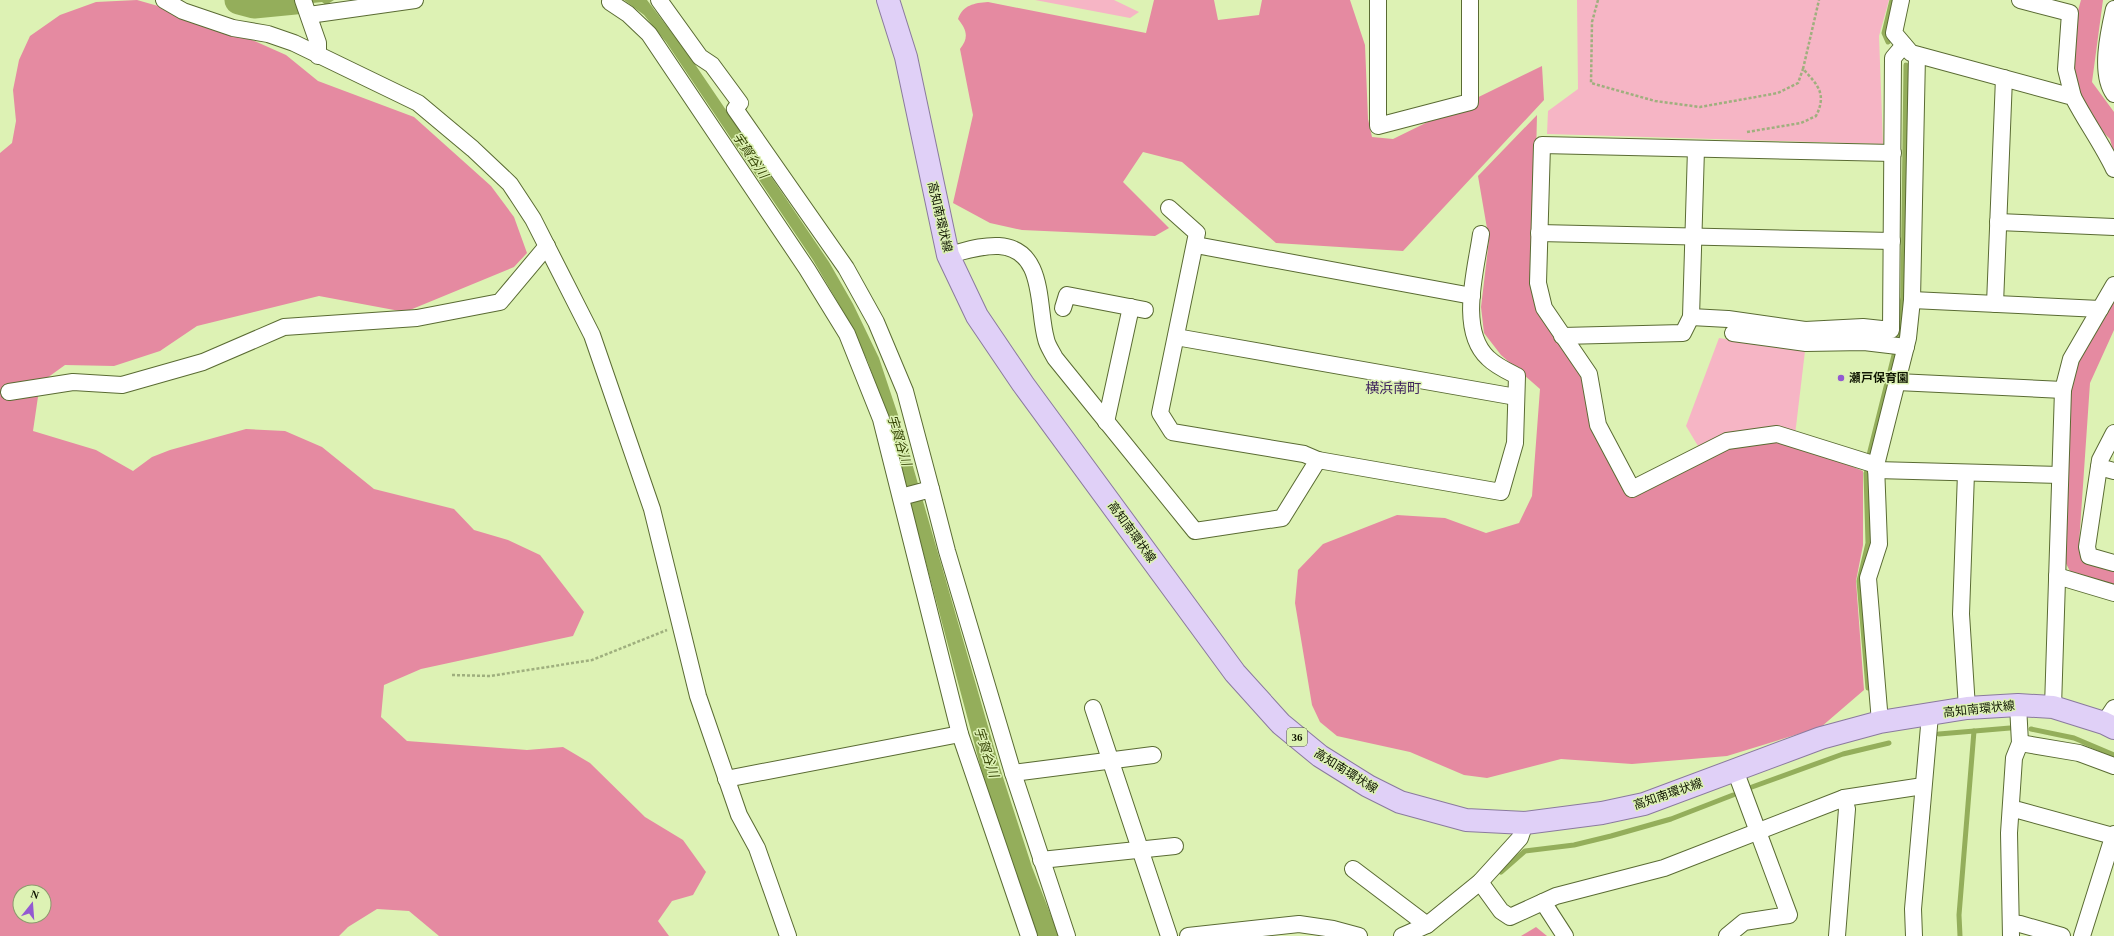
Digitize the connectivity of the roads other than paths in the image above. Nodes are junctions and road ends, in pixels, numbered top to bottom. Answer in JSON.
{"nodes":[{"id":1,"x":164,"y":0,"type":"edge"},
{"id":2,"x":414,"y":0,"type":"edge"},
{"id":3,"x":659,"y":0,"type":"edge"},
{"id":4,"x":888,"y":0,"type":"edge"},
{"id":5,"x":1378,"y":0,"type":"edge"},
{"id":6,"x":1470,"y":0,"type":"edge"},
{"id":7,"x":1901,"y":0,"type":"edge"},
{"id":8,"x":2020,"y":0,"type":"edge"},
{"id":9,"x":608,"y":1,"type":"edge"},
{"id":10,"x":306,"y":8,"type":"edge"},
{"id":11,"x":2114,"y":9,"type":"edge"},
{"id":12,"x":1904,"y":45,"type":"junction"},
{"id":13,"x":1917,"y":55,"type":"junction"},
{"id":14,"x":318,"y":56,"type":"junction"},
{"id":15,"x":2004,"y":78,"type":"junction"},
{"id":16,"x":2114,"y":94,"type":"edge"},
{"id":17,"x":2073,"y":97,"type":"junction"},
{"id":18,"x":1696,"y":149,"type":"junction"},
{"id":19,"x":1893,"y":154,"type":"junction"},
{"id":20,"x":2114,"y":169,"type":"edge"},
{"id":21,"x":1169,"y":208,"type":"dead end"},
{"id":22,"x":1998,"y":222,"type":"junction"},
{"id":23,"x":2114,"y":227,"type":"edge"},
{"id":24,"x":1539,"y":233,"type":"junction"},
{"id":25,"x":1481,"y":234,"type":"dead end"},
{"id":26,"x":1693,"y":236,"type":"junction"},
{"id":27,"x":1892,"y":241,"type":"junction"},
{"id":28,"x":1196,"y":245,"type":"junction"},
{"id":29,"x":547,"y":246,"type":"junction"},
{"id":30,"x":948,"y":255,"type":"junction"},
{"id":31,"x":2114,"y":285,"type":"edge"},
{"id":32,"x":1472,"y":296,"type":"junction"},
{"id":33,"x":1912,"y":300,"type":"junction"},
{"id":34,"x":1995,"y":304,"type":"junction"},
{"id":35,"x":1063,"y":308,"type":"dead end"},
{"id":36,"x":2100,"y":309,"type":"junction"},
{"id":37,"x":1691,"y":317,"type":"junction"},
{"id":38,"x":1733,"y":333,"type":"dead end"},
{"id":39,"x":1562,"y":336,"type":"junction"},
{"id":40,"x":1176,"y":337,"type":"junction"},
{"id":41,"x":1906,"y":347,"type":"junction"},
{"id":42,"x":1897,"y":382,"type":"junction"},
{"id":43,"x":2063,"y":390,"type":"junction"},
{"id":44,"x":9,"y":392,"type":"dead end"},
{"id":45,"x":1516,"y":397,"type":"junction"},
{"id":46,"x":1106,"y":422,"type":"junction"},
{"id":47,"x":2114,"y":432,"type":"edge"},
{"id":48,"x":1318,"y":460,"type":"junction"},
{"id":49,"x":1876,"y":468,"type":"junction"},
{"id":50,"x":2107,"y":469,"type":"edge"},
{"id":51,"x":1966,"y":473,"type":"junction"},
{"id":52,"x":2060,"y":476,"type":"junction"},
{"id":53,"x":929,"y":490,"type":"junction"},
{"id":54,"x":903,"y":496,"type":"junction"},
{"id":55,"x":2114,"y":564,"type":"edge"},
{"id":56,"x":2057,"y":576,"type":"junction"},
{"id":57,"x":2114,"y":593,"type":"edge"},
{"id":58,"x":2018,"y":705,"type":"junction"},
{"id":59,"x":2053,"y":707,"type":"junction"},
{"id":60,"x":1093,"y":708,"type":"dead end"},
{"id":61,"x":1967,"y":708,"type":"junction"},
{"id":62,"x":1930,"y":715,"type":"junction"},
{"id":63,"x":2111,"y":719,"type":"edge"},
{"id":64,"x":1880,"y":722,"type":"junction"},
{"id":65,"x":960,"y":734,"type":"junction"},
{"id":66,"x":2020,"y":743,"type":"junction"},
{"id":67,"x":1153,"y":755,"type":"dead end"},
{"id":68,"x":1110,"y":760,"type":"junction"},
{"id":69,"x":2114,"y":766,"type":"edge"},
{"id":70,"x":1735,"y":770,"type":"junction"},
{"id":71,"x":1013,"y":773,"type":"junction"},
{"id":72,"x":726,"y":779,"type":"junction"},
{"id":73,"x":1923,"y":786,"type":"junction"},
{"id":74,"x":1844,"y":798,"type":"junction"},
{"id":75,"x":2011,"y":811,"type":"junction"},
{"id":76,"x":1525,"y":823,"type":"junction"},
{"id":77,"x":1759,"y":831,"type":"junction"},
{"id":78,"x":2113,"y":835,"type":"edge"},
{"id":79,"x":1175,"y":846,"type":"dead end"},
{"id":80,"x":1140,"y":849,"type":"junction"},
{"id":81,"x":1041,"y":860,"type":"junction"},
{"id":82,"x":1353,"y":869,"type":"dead end"},
{"id":83,"x":1480,"y":882,"type":"junction"},
{"id":84,"x":1543,"y":902,"type":"junction"},
{"id":85,"x":1427,"y":925,"type":"junction"},
{"id":86,"x":2011,"y":929,"type":"edge"},
{"id":87,"x":788,"y":936,"type":"edge"},
{"id":88,"x":1029,"y":936,"type":"edge"},
{"id":89,"x":1067,"y":936,"type":"edge"},
{"id":90,"x":1169,"y":936,"type":"edge"},
{"id":91,"x":1188,"y":936,"type":"edge"},
{"id":92,"x":1359,"y":936,"type":"edge"},
{"id":93,"x":1402,"y":936,"type":"edge"},
{"id":94,"x":1565,"y":936,"type":"edge"},
{"id":95,"x":1727,"y":936,"type":"edge"},
{"id":96,"x":1837,"y":936,"type":"edge"},
{"id":97,"x":1914,"y":936,"type":"edge"},
{"id":98,"x":2062,"y":936,"type":"edge"},
{"id":99,"x":2082,"y":936,"type":"edge"}],
"edges":[{"from":1,"to":14,"type":"street"},
{"from":2,"to":10,"type":"street"},
{"from":3,"to":53,"type":"street"},
{"from":4,"to":30,"type":"main road","name":"高知南環状線","number":"36"},
{"from":5,"to":6,"type":"street"},
{"from":7,"to":12,"type":"street"},
{"from":8,"to":17,"type":"street"},
{"from":9,"to":54,"type":"street"},
{"from":10,"to":14,"type":"street"},
{"from":11,"to":16,"type":"street"},
{"from":12,"to":13,"type":"street"},
{"from":12,"to":19,"type":"street"},
{"from":13,"to":15,"type":"street"},
{"from":13,"to":33,"type":"street"},
{"from":14,"to":29,"type":"street"},
{"from":15,"to":17,"type":"street"},
{"from":15,"to":22,"type":"street"},
{"from":17,"to":20,"type":"street"},
{"from":18,"to":19,"type":"street"},
{"from":18,"to":24,"type":"street"},
{"from":18,"to":26,"type":"street"},
{"from":19,"to":27,"type":"street"},
{"from":21,"to":28,"type":"street"},
{"from":22,"to":23,"type":"street"},
{"from":22,"to":34,"type":"street"},
{"from":24,"to":26,"type":"street"},
{"from":24,"to":39,"type":"street"},
{"from":25,"to":32,"type":"street"},
{"from":26,"to":27,"type":"street"},
{"from":26,"to":37,"type":"street"},
{"from":27,"to":37,"type":"street"},
{"from":28,"to":32,"type":"street"},
{"from":28,"to":40,"type":"street"},
{"from":29,"to":44,"type":"street"},
{"from":29,"to":72,"type":"street"},
{"from":30,"to":46,"type":"street"},
{"from":30,"to":76,"type":"main road","name":"高知南環状線","number":"36"},
{"from":31,"to":36,"type":"street"},
{"from":32,"to":45,"type":"street"},
{"from":33,"to":34,"type":"street"},
{"from":33,"to":41,"type":"street"},
{"from":34,"to":36,"type":"street"},
{"from":35,"to":46,"type":"street"},
{"from":36,"to":43,"type":"street"},
{"from":37,"to":39,"type":"street"},
{"from":38,"to":41,"type":"street"},
{"from":39,"to":49,"type":"street"},
{"from":40,"to":45,"type":"street"},
{"from":40,"to":48,"type":"street"},
{"from":41,"to":42,"type":"street"},
{"from":42,"to":43,"type":"street"},
{"from":42,"to":49,"type":"street"},
{"from":43,"to":52,"type":"street"},
{"from":45,"to":48,"type":"street"},
{"from":46,"to":48,"type":"street"},
{"from":47,"to":50,"type":"street"},
{"from":49,"to":51,"type":"street"},
{"from":49,"to":64,"type":"street"},
{"from":50,"to":55,"type":"street"},
{"from":51,"to":52,"type":"street"},
{"from":51,"to":61,"type":"street"},
{"from":52,"to":56,"type":"street"},
{"from":53,"to":54,"type":"street"},
{"from":53,"to":71,"type":"street"},
{"from":54,"to":65,"type":"street"},
{"from":56,"to":57,"type":"street"},
{"from":56,"to":59,"type":"street"},
{"from":58,"to":59,"type":"main road","name":"高知南環状線","number":"36"},
{"from":58,"to":61,"type":"main road","name":"高知南環状線","number":"36"},
{"from":58,"to":66,"type":"street"},
{"from":59,"to":63,"type":"main road","name":"高知南環状線","number":"36"},
{"from":60,"to":68,"type":"street"},
{"from":61,"to":62,"type":"main road","name":"高知南環状線","number":"36"},
{"from":62,"to":64,"type":"main road","name":"高知南環状線","number":"36"},
{"from":62,"to":73,"type":"street"},
{"from":64,"to":70,"type":"main road","name":"高知南環状線","number":"36"},
{"from":65,"to":72,"type":"street"},
{"from":65,"to":88,"type":"street"},
{"from":66,"to":69,"type":"street"},
{"from":66,"to":75,"type":"street"},
{"from":67,"to":68,"type":"street"},
{"from":68,"to":71,"type":"street"},
{"from":68,"to":80,"type":"street"},
{"from":70,"to":76,"type":"main road","name":"高知南環状線","number":"36"},
{"from":70,"to":77,"type":"street"},
{"from":71,"to":81,"type":"street"},
{"from":72,"to":87,"type":"street"},
{"from":73,"to":74,"type":"street"},
{"from":73,"to":97,"type":"street"},
{"from":74,"to":77,"type":"street"},
{"from":74,"to":96,"type":"street"},
{"from":75,"to":78,"type":"street"},
{"from":75,"to":86,"type":"street"},
{"from":76,"to":83,"type":"street"},
{"from":77,"to":84,"type":"street"},
{"from":77,"to":95,"type":"street"},
{"from":78,"to":99,"type":"street"},
{"from":79,"to":80,"type":"street"},
{"from":80,"to":81,"type":"street"},
{"from":80,"to":90,"type":"street"},
{"from":81,"to":89,"type":"street"},
{"from":82,"to":85,"type":"street"},
{"from":83,"to":84,"type":"street"},
{"from":83,"to":85,"type":"street"},
{"from":84,"to":94,"type":"street"},
{"from":85,"to":93,"type":"street"},
{"from":86,"to":98,"type":"street"},
{"from":91,"to":92,"type":"street"}]}
